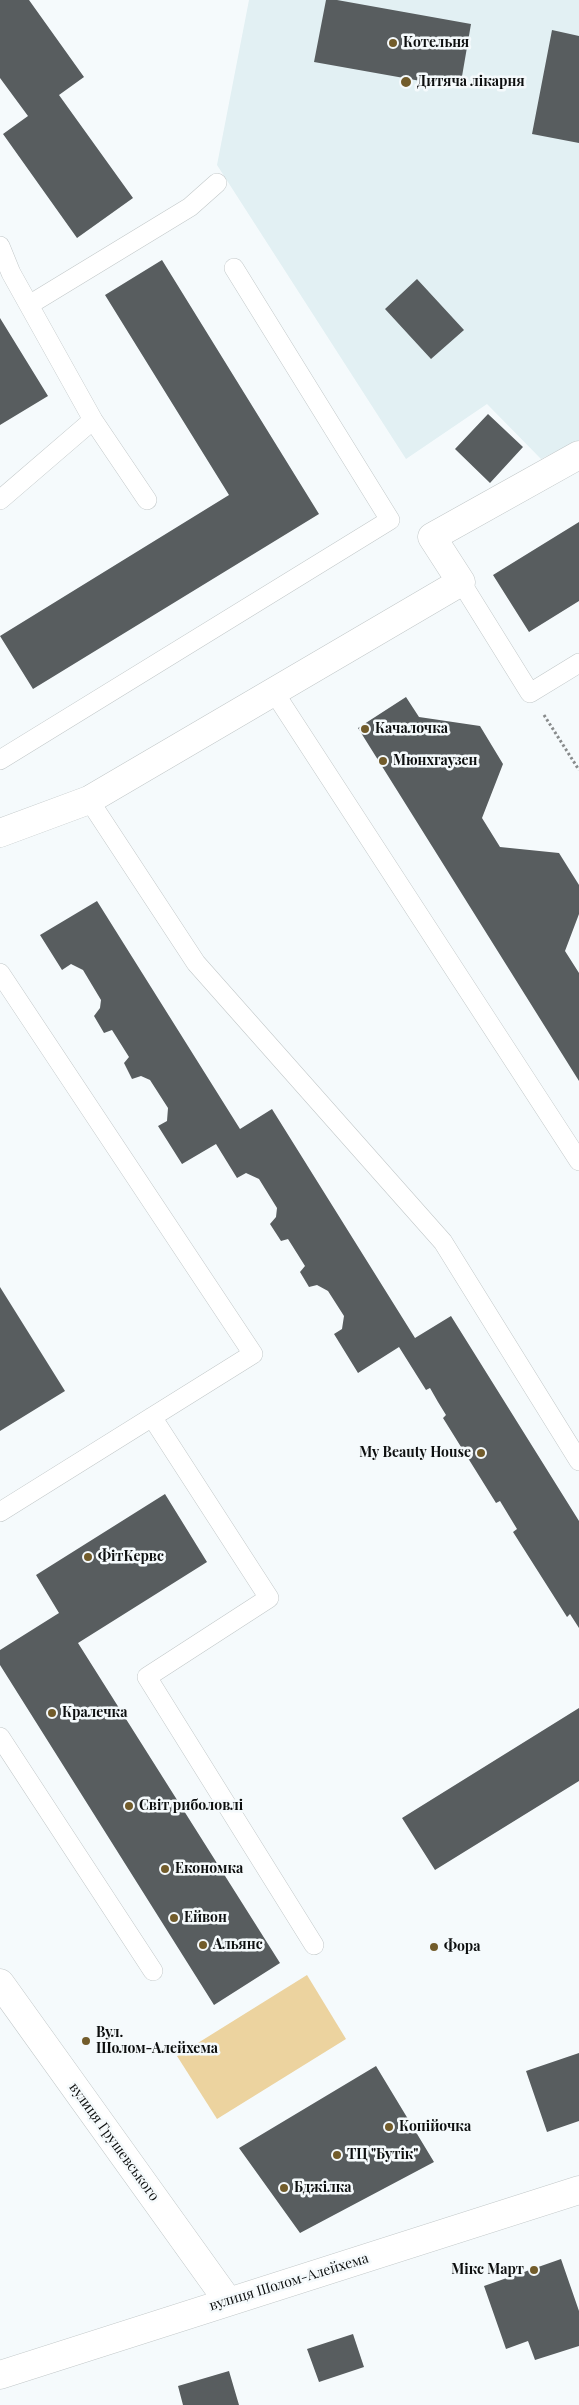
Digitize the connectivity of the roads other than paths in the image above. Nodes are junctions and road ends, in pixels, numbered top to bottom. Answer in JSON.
{"nodes":[{"id":1,"x":217,"y":183,"type":"dead end"},
{"id":2,"x":0,"y":246,"type":"edge"},
{"id":3,"x":234,"y":268,"type":"dead end"},
{"id":4,"x":29,"y":305,"type":"junction"},
{"id":5,"x":94,"y":420,"type":"junction"},
{"id":6,"x":579,"y":455,"type":"edge"},
{"id":7,"x":0,"y":500,"type":"edge"},
{"id":8,"x":147,"y":500,"type":"dead end"},
{"id":9,"x":461,"y":582,"type":"junction"},
{"id":10,"x":579,"y":663,"type":"edge"},
{"id":11,"x":274,"y":692,"type":"junction"},
{"id":12,"x":0,"y":760,"type":"edge"},
{"id":13,"x":89,"y":800,"type":"junction"},
{"id":14,"x":0,"y":833,"type":"edge"},
{"id":15,"x":0,"y":973,"type":"edge"},
{"id":16,"x":579,"y":1161,"type":"edge"},
{"id":17,"x":152,"y":1417,"type":"junction"},
{"id":18,"x":579,"y":1461,"type":"edge"},
{"id":19,"x":0,"y":1512,"type":"edge"},
{"id":20,"x":0,"y":1737,"type":"edge"},
{"id":21,"x":314,"y":1946,"type":"dead end"},
{"id":22,"x":153,"y":1971,"type":"dead end"},
{"id":23,"x":0,"y":1983,"type":"edge"},
{"id":24,"x":579,"y":2190,"type":"edge"},
{"id":25,"x":228,"y":2301,"type":"junction"},
{"id":26,"x":0,"y":2375,"type":"edge"}],
"edges":[{"from":1,"to":4,"type":"lane"},
{"from":2,"to":4,"type":"lane"},
{"from":3,"to":12,"type":"lane"},
{"from":4,"to":5,"type":"lane"},
{"from":5,"to":7,"type":"lane"},
{"from":5,"to":8,"type":"lane"},
{"from":6,"to":9,"type":"street"},
{"from":9,"to":10,"type":"lane"},
{"from":9,"to":11,"type":"street"},
{"from":11,"to":13,"type":"street"},
{"from":11,"to":16,"type":"lane"},
{"from":13,"to":14,"type":"street"},
{"from":13,"to":18,"type":"lane"},
{"from":15,"to":17,"type":"lane"},
{"from":17,"to":19,"type":"lane"},
{"from":17,"to":21,"type":"lane"},
{"from":20,"to":22,"type":"lane"},
{"from":23,"to":25,"type":"street","name":"вулиця Грушевського"},
{"from":24,"to":25,"type":"street","name":"вулиця Шолом-Алейхема"},
{"from":25,"to":26,"type":"street","name":"вулиця Шолом-Алейхема"}]}
